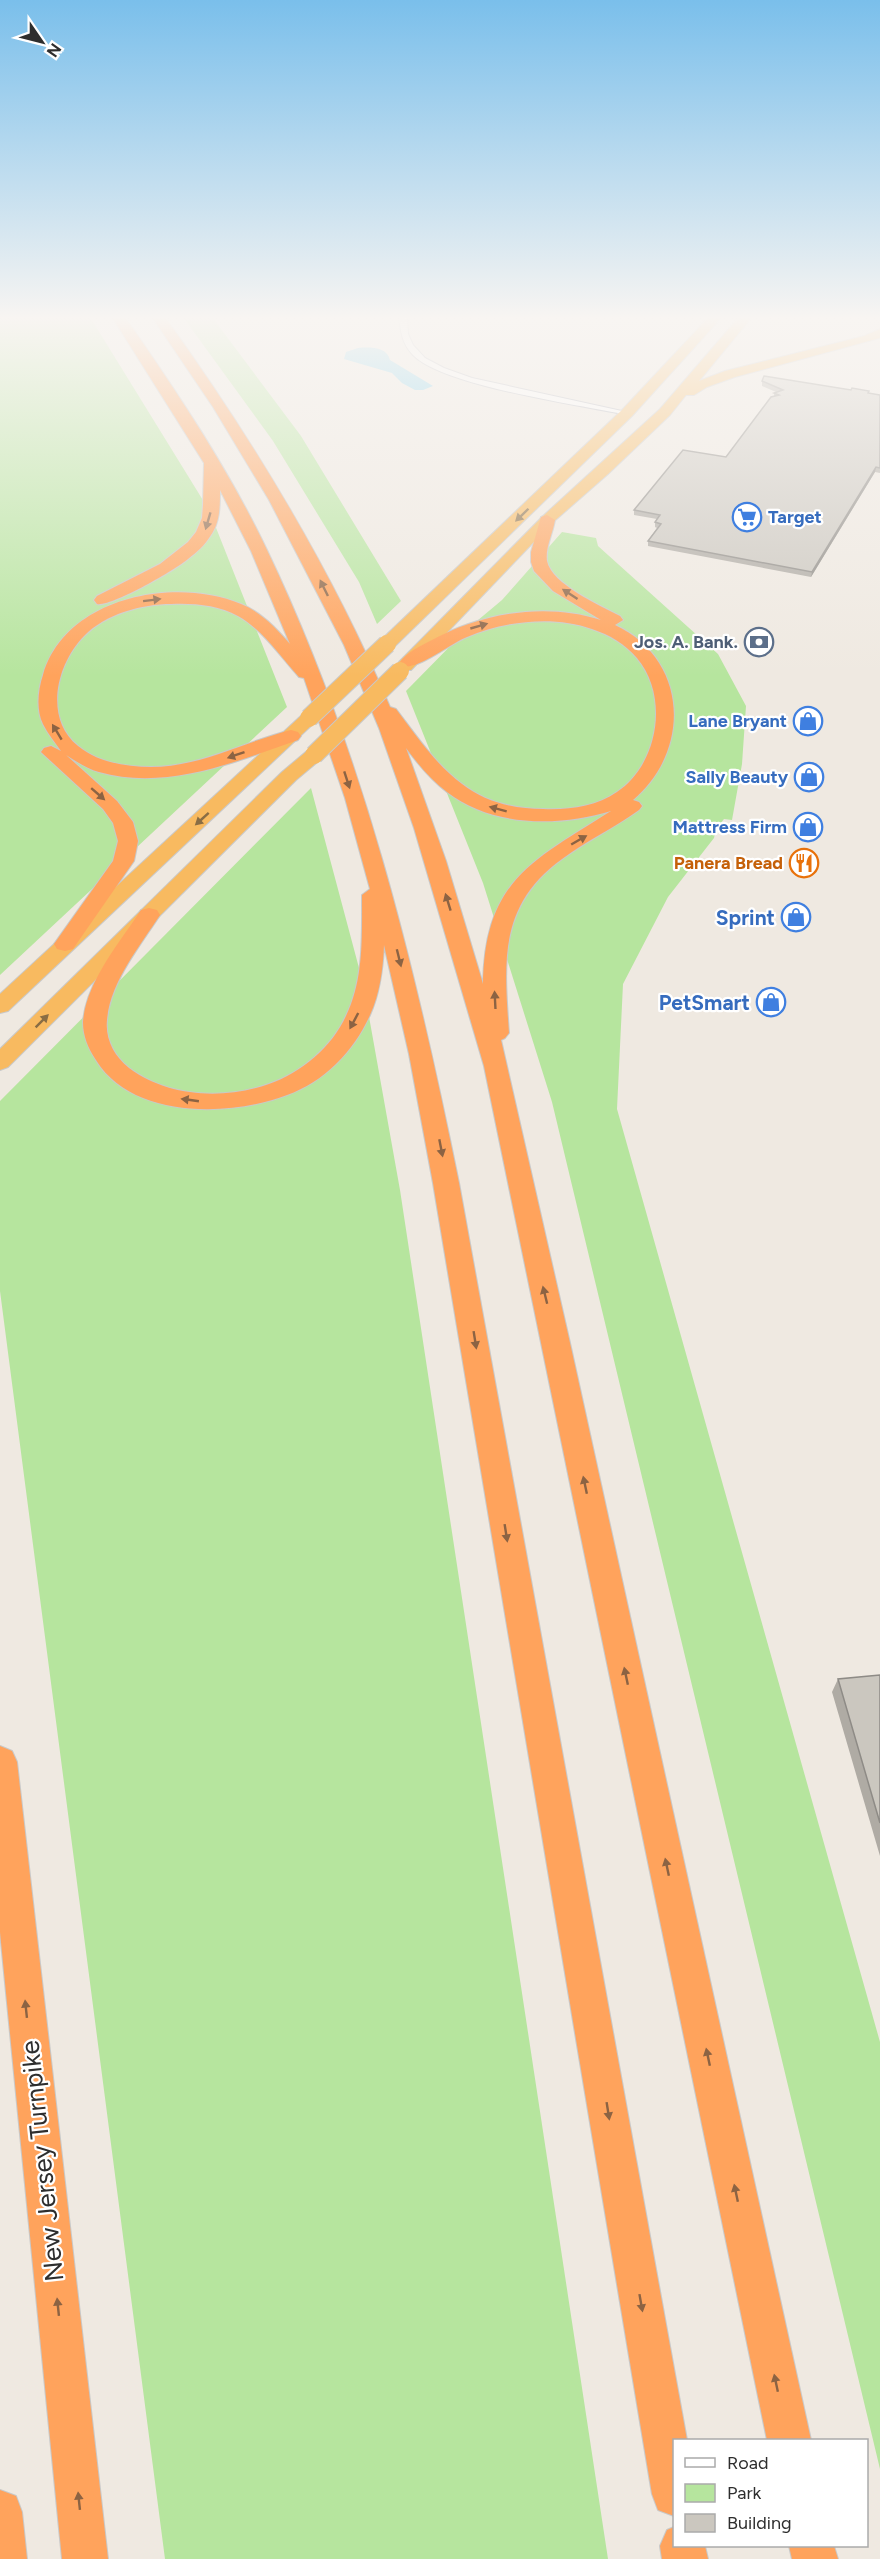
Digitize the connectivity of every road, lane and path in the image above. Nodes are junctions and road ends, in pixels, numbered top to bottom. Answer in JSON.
{"nodes":[{"id":1,"x":195,"y":436,"type":"edge"},
{"id":2,"x":240,"y":436,"type":"edge"},
{"id":3,"x":603,"y":436,"type":"edge"},
{"id":4,"x":639,"y":436,"type":"edge"},
{"id":5,"x":212,"y":463,"type":"junction"},
{"id":6,"x":547,"y":520,"type":"junction"},
{"id":7,"x":404,"y":666,"type":"junction"},
{"id":8,"x":316,"y":684,"type":"junction"},
{"id":9,"x":376,"y":697,"type":"junction"},
{"id":10,"x":291,"y":736,"type":"junction"},
{"id":11,"x":373,"y":861,"type":"junction"},
{"id":12,"x":149,"y":915,"type":"junction"},
{"id":13,"x":65,"y":944,"type":"junction"},
{"id":14,"x":0,"y":1006,"type":"edge"},
{"id":15,"x":0,"y":1062,"type":"edge"},
{"id":16,"x":499,"y":1079,"type":"junction"},
{"id":17,"x":0,"y":1762,"type":"edge"},
{"id":18,"x":789,"y":2439,"type":"edge"},
{"id":19,"x":673,"y":2482,"type":"edge"},
{"id":20,"x":0,"y":2512,"type":"edge"},
{"id":21,"x":4,"y":2559,"type":"edge"},
{"id":22,"x":85,"y":2559,"type":"edge"}],
"edges":[{"from":1,"to":5,"type":"highway"},
{"from":9,"to":2,"type":"highway","one_way":true},
{"from":3,"to":10,"type":"highway","one_way":true,"bridge":true},
{"from":4,"to":6,"type":"highway"},
{"from":5,"to":8,"type":"highway"},
{"from":5,"to":13,"type":"highway","one_way":true},
{"from":6,"to":7,"type":"highway"},
{"from":16,"to":6,"type":"highway","one_way":true},
{"from":7,"to":9,"type":"highway","one_way":true},
{"from":7,"to":12,"type":"highway","bridge":true},
{"from":10,"to":8,"type":"highway","one_way":true},
{"from":8,"to":11,"type":"highway","one_way":true},
{"from":16,"to":9,"type":"highway","one_way":true},
{"from":10,"to":13,"type":"highway","one_way":true},
{"from":11,"to":12,"type":"highway","one_way":true},
{"from":11,"to":19,"type":"highway","one_way":true},
{"from":15,"to":12,"type":"highway","one_way":true},
{"from":13,"to":14,"type":"highway"},
{"from":18,"to":16,"type":"highway","one_way":true},
{"from":22,"to":17,"type":"highway","name":"New Jersey Turnpike","one_way":true},
{"from":20,"to":21,"type":"highway"}]}
